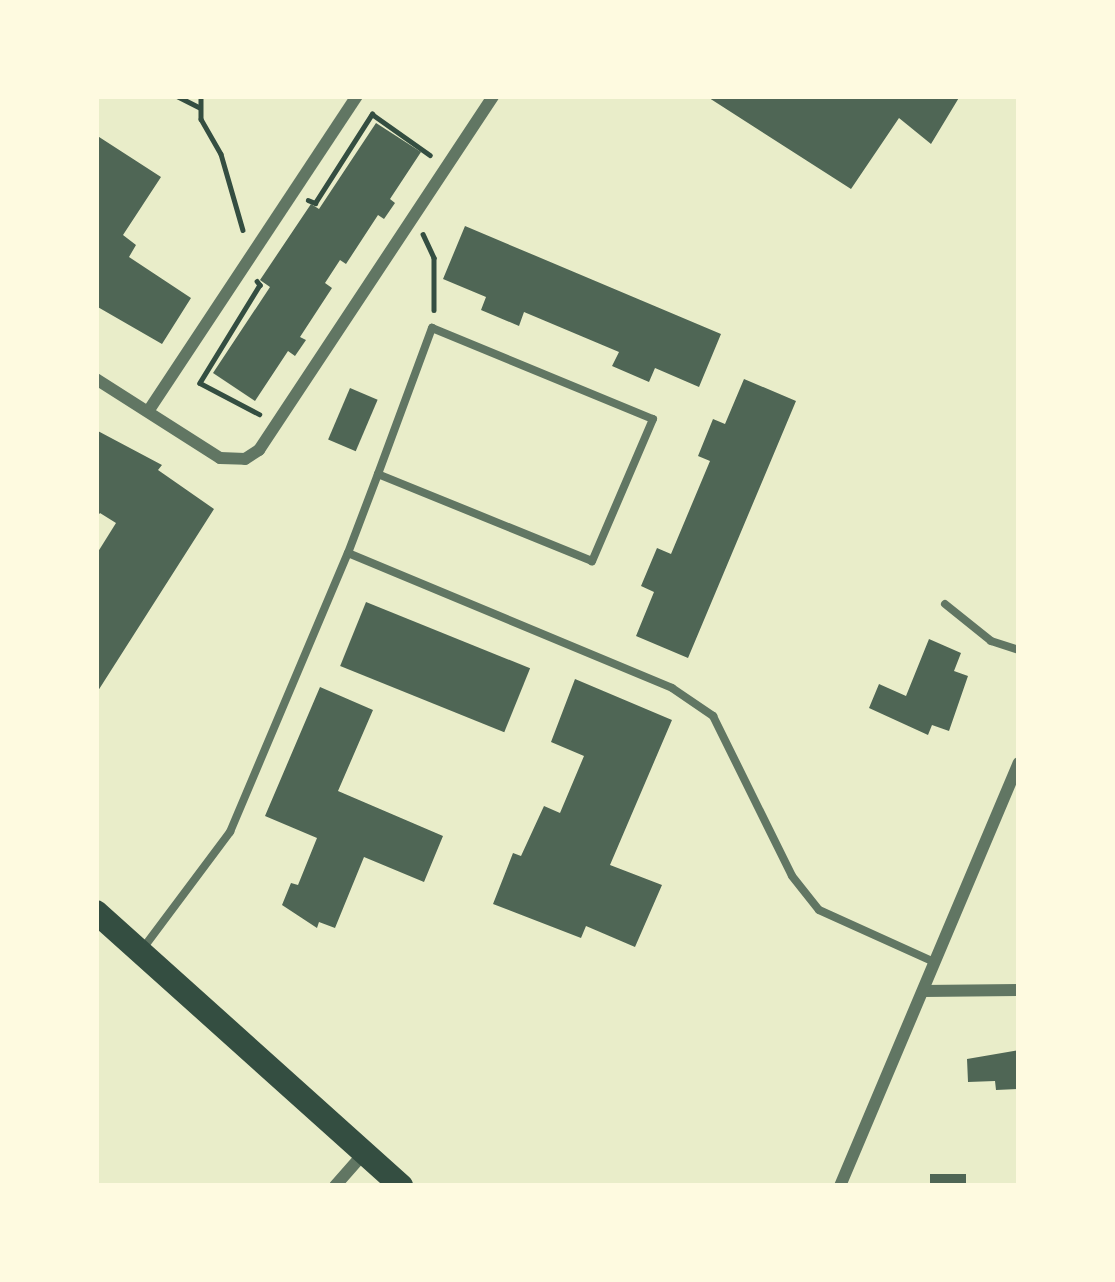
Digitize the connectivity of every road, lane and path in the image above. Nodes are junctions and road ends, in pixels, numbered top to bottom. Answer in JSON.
{"nodes":[{"id":1,"x":177,"y":96,"type":"edge"},
{"id":2,"x":201,"y":96,"type":"edge"},
{"id":3,"x":357,"y":96,"type":"edge"},
{"id":4,"x":485,"y":98,"type":"edge"},
{"id":5,"x":200,"y":108,"type":"junction"},
{"id":6,"x":420,"y":170,"type":"dead end"},
{"id":7,"x":299,"y":203,"type":"dead end"},
{"id":8,"x":413,"y":214,"type":"junction"},
{"id":9,"x":256,"y":250,"type":"junction"},
{"id":10,"x":253,"y":276,"type":"dead end"},
{"id":11,"x":432,"y":328,"type":"junction"},
{"id":12,"x":96,"y":379,"type":"edge"},
{"id":13,"x":149,"y":410,"type":"junction"},
{"id":14,"x":261,"y":414,"type":"dead end"},
{"id":15,"x":378,"y":474,"type":"junction"},
{"id":16,"x":348,"y":553,"type":"junction"},
{"id":17,"x":945,"y":604,"type":"dead end"},
{"id":18,"x":1019,"y":650,"type":"edge"},
{"id":19,"x":1019,"y":763,"type":"edge"},
{"id":20,"x":96,"y":912,"type":"edge"},
{"id":21,"x":140,"y":953,"type":"junction"},
{"id":22,"x":935,"y":962,"type":"junction"},
{"id":23,"x":1019,"y":990,"type":"edge"},
{"id":24,"x":923,"y":991,"type":"junction"},
{"id":25,"x":364,"y":1153,"type":"junction"},
{"id":26,"x":335,"y":1186,"type":"edge"},
{"id":27,"x":401,"y":1186,"type":"edge"},
{"id":28,"x":840,"y":1186,"type":"edge"}],
"edges":[{"from":1,"to":5,"type":"path"},
{"from":2,"to":5,"type":"path"},
{"from":3,"to":9,"type":"street"},
{"from":4,"to":8,"type":"street"},
{"from":5,"to":9,"type":"path"},
{"from":6,"to":7,"type":"path"},
{"from":8,"to":11,"type":"path"},
{"from":8,"to":13,"type":"street"},
{"from":9,"to":13,"type":"street"},
{"from":10,"to":14,"type":"path"},
{"from":11,"to":15,"type":"lane"},
{"from":11,"to":15,"type":"lane"},
{"from":12,"to":13,"type":"street"},
{"from":15,"to":16,"type":"lane"},
{"from":16,"to":21,"type":"lane"},
{"from":16,"to":22,"type":"lane"},
{"from":17,"to":18,"type":"lane"},
{"from":19,"to":22,"type":"street"},
{"from":20,"to":21,"type":"main road"},
{"from":21,"to":25,"type":"main road"},
{"from":22,"to":24,"type":"street"},
{"from":23,"to":24,"type":"street"},
{"from":24,"to":28,"type":"street"},
{"from":25,"to":26,"type":"street"},
{"from":25,"to":27,"type":"main road"}]}
